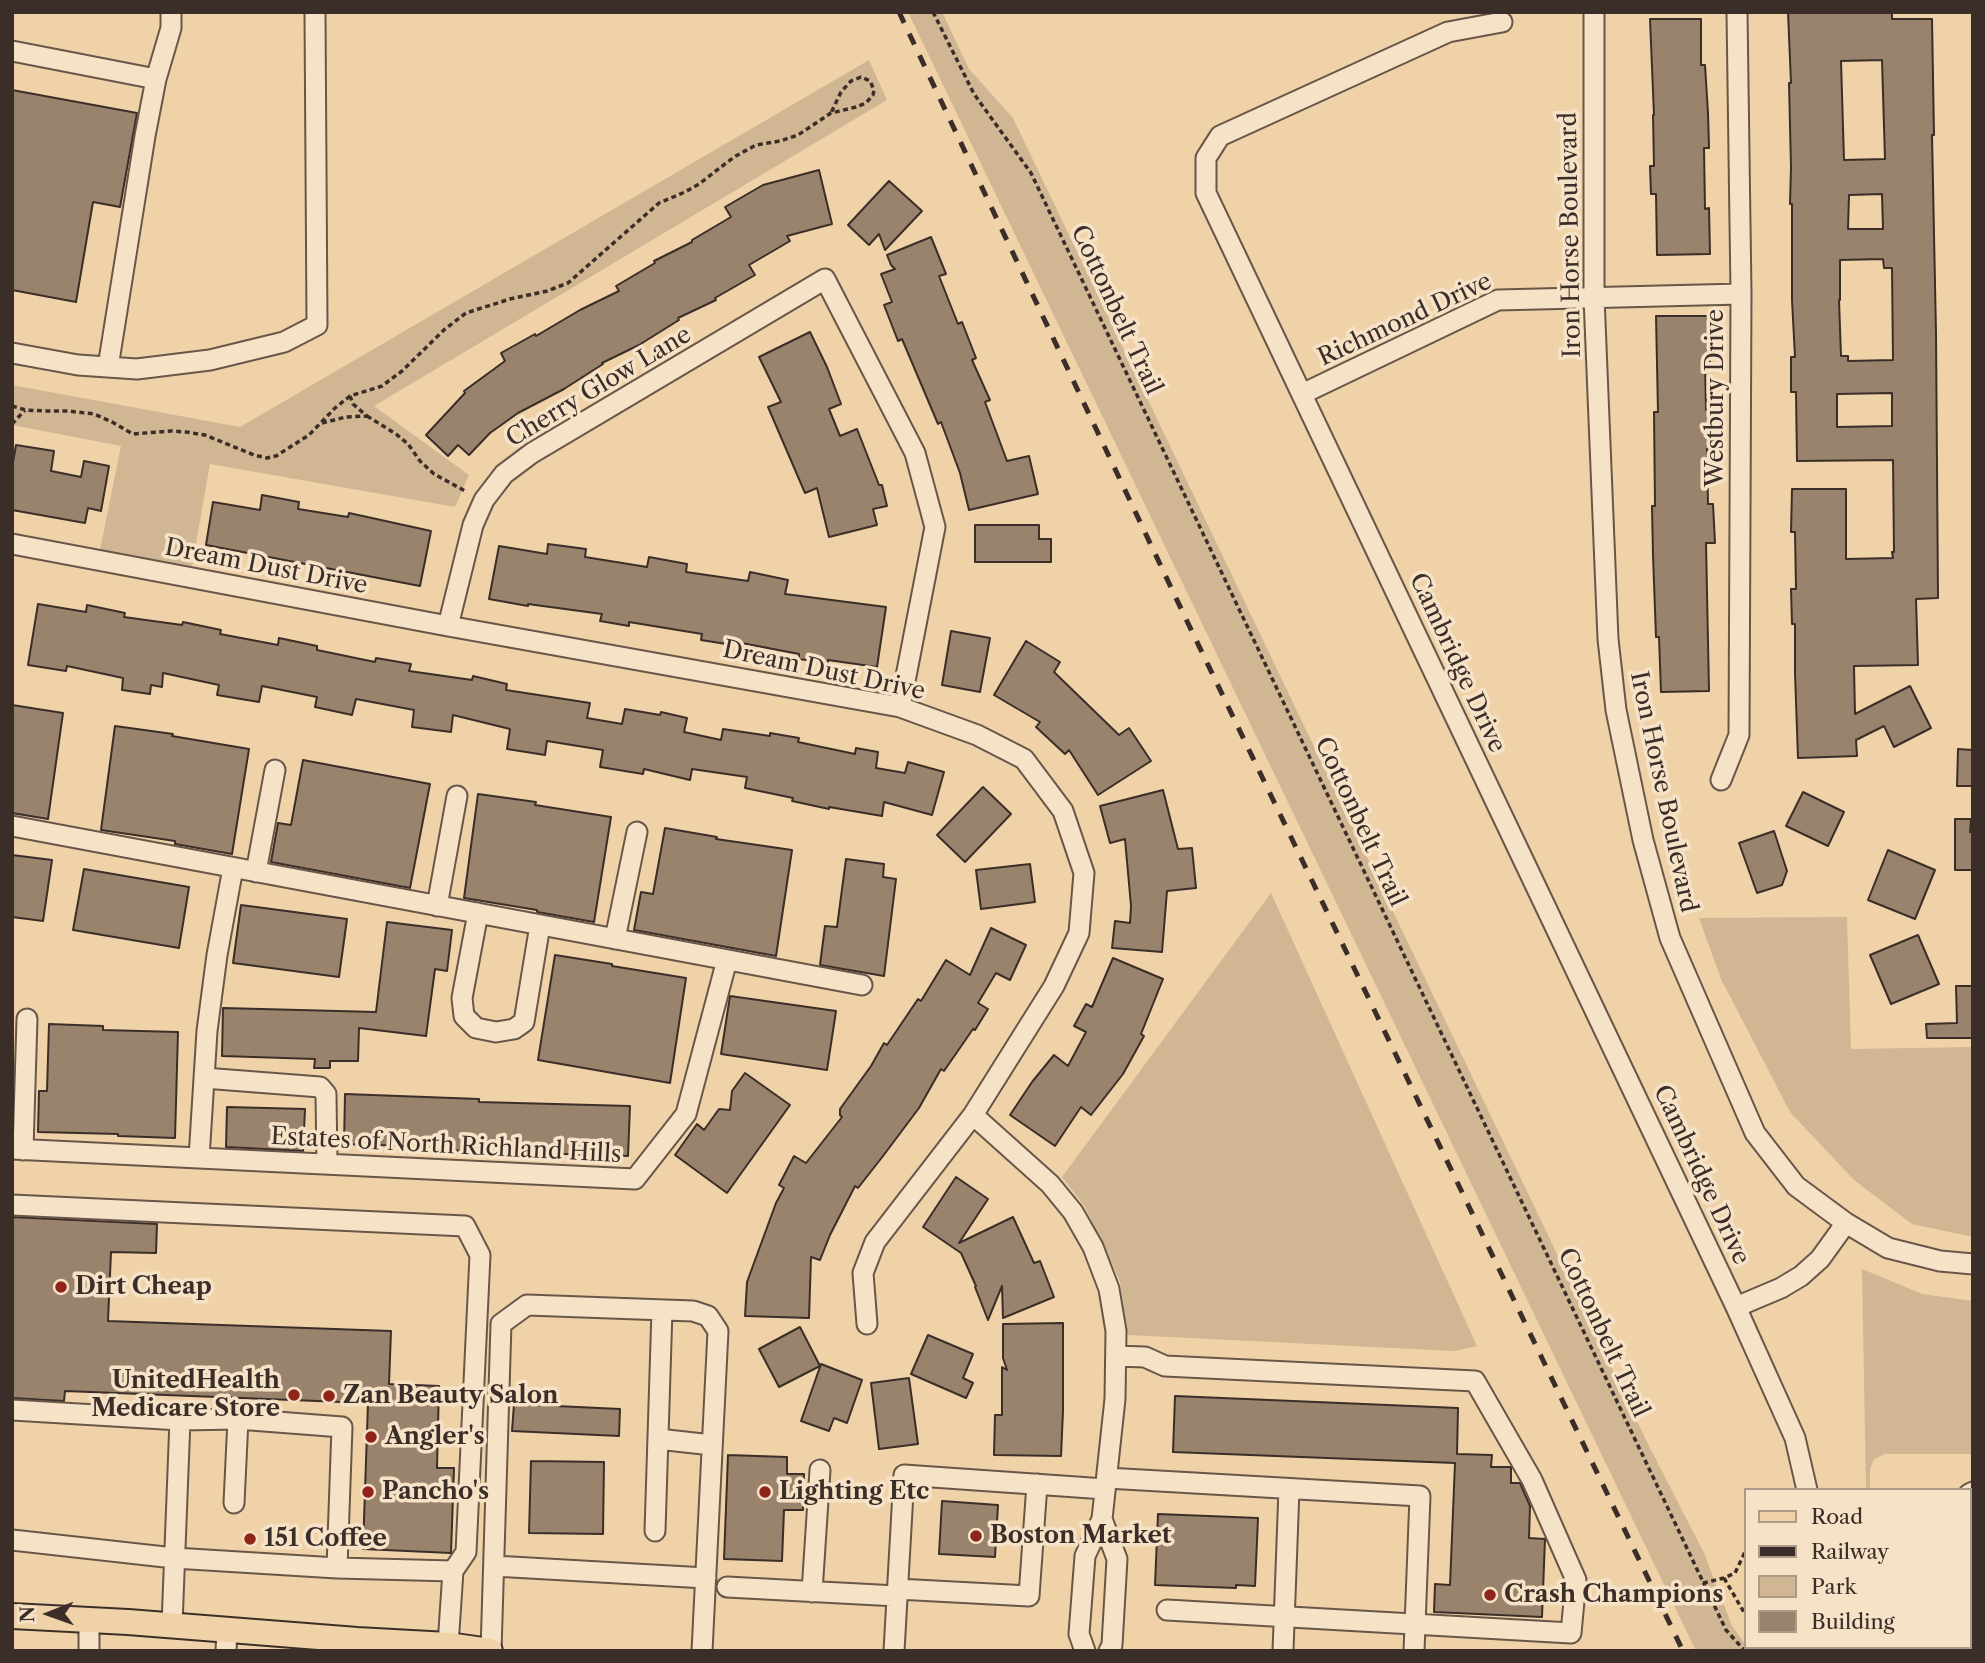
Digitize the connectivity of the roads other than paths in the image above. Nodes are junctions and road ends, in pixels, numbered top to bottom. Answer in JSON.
{"nodes":[{"id":1,"x":171,"y":12,"type":"edge"},
{"id":2,"x":315,"y":12,"type":"edge"},
{"id":3,"x":1594,"y":12,"type":"edge"},
{"id":4,"x":1737,"y":12,"type":"edge"},
{"id":5,"x":1502,"y":22,"type":"dead end"},
{"id":6,"x":12,"y":51,"type":"edge"},
{"id":7,"x":156,"y":79,"type":"junction"},
{"id":8,"x":1741,"y":294,"type":"junction"},
{"id":9,"x":1594,"y":297,"type":"junction"},
{"id":10,"x":12,"y":353,"type":"edge"},
{"id":11,"x":108,"y":367,"type":"junction"},
{"id":12,"x":1302,"y":394,"type":"junction"},
{"id":13,"x":12,"y":544,"type":"edge"},
{"id":14,"x":448,"y":626,"type":"junction"},
{"id":15,"x":900,"y":707,"type":"junction"},
{"id":16,"x":275,"y":770,"type":"dead end"},
{"id":17,"x":1721,"y":780,"type":"dead end"},
{"id":18,"x":457,"y":796,"type":"dead end"},
{"id":19,"x":12,"y":826,"type":"edge"},
{"id":20,"x":637,"y":832,"type":"dead end"},
{"id":21,"x":233,"y":868,"type":"junction"},
{"id":22,"x":256,"y":872,"type":"junction"},
{"id":23,"x":437,"y":906,"type":"junction"},
{"id":24,"x":478,"y":914,"type":"junction"},
{"id":25,"x":540,"y":925,"type":"junction"},
{"id":26,"x":615,"y":939,"type":"junction"},
{"id":27,"x":727,"y":960,"type":"junction"},
{"id":28,"x":862,"y":985,"type":"dead end"},
{"id":29,"x":27,"y":1019,"type":"dead end"},
{"id":30,"x":204,"y":1078,"type":"junction"},
{"id":31,"x":972,"y":1115,"type":"junction"},
{"id":32,"x":18,"y":1149,"type":"edge"},
{"id":33,"x":199,"y":1158,"type":"junction"},
{"id":34,"x":327,"y":1164,"type":"junction"},
{"id":35,"x":12,"y":1205,"type":"edge"},
{"id":36,"x":1846,"y":1223,"type":"junction"},
{"id":37,"x":1973,"y":1264,"type":"edge"},
{"id":38,"x":1736,"y":1307,"type":"junction"},
{"id":39,"x":662,"y":1310,"type":"junction"},
{"id":40,"x":867,"y":1324,"type":"dead end"},
{"id":41,"x":1116,"y":1356,"type":"junction"},
{"id":42,"x":12,"y":1410,"type":"edge"},
{"id":43,"x":238,"y":1419,"type":"junction"},
{"id":44,"x":180,"y":1420,"type":"junction"},
{"id":45,"x":658,"y":1440,"type":"junction"},
{"id":46,"x":712,"y":1445,"type":"junction"},
{"id":47,"x":820,"y":1470,"type":"dead end"},
{"id":48,"x":1106,"y":1483,"type":"junction"},
{"id":49,"x":1037,"y":1484,"type":"junction"},
{"id":50,"x":1807,"y":1488,"type":"edge"},
{"id":51,"x":1289,"y":1489,"type":"junction"},
{"id":52,"x":234,"y":1503,"type":"dead end"},
{"id":53,"x":1102,"y":1519,"type":"junction"},
{"id":54,"x":655,"y":1531,"type":"dead end"},
{"id":55,"x":12,"y":1540,"type":"edge"},
{"id":56,"x":174,"y":1558,"type":"junction"},
{"id":57,"x":494,"y":1566,"type":"junction"},
{"id":58,"x":337,"y":1568,"type":"junction"},
{"id":59,"x":453,"y":1571,"type":"junction"},
{"id":60,"x":705,"y":1578,"type":"junction"},
{"id":61,"x":727,"y":1587,"type":"dead end"},
{"id":62,"x":812,"y":1592,"type":"junction"},
{"id":63,"x":897,"y":1593,"type":"junction"},
{"id":64,"x":1167,"y":1610,"type":"dead end"},
{"id":65,"x":12,"y":1616,"type":"edge"},
{"id":66,"x":1284,"y":1617,"type":"junction"},
{"id":67,"x":89,"y":1620,"type":"junction"},
{"id":68,"x":1415,"y":1624,"type":"junction"},
{"id":69,"x":172,"y":1625,"type":"junction"},
{"id":70,"x":226,"y":1640,"type":"edge"},
{"id":71,"x":356,"y":1645,"type":"edge"},
{"id":72,"x":448,"y":1645,"type":"junction"},
{"id":73,"x":89,"y":1651,"type":"edge"},
{"id":74,"x":491,"y":1651,"type":"edge"},
{"id":75,"x":702,"y":1651,"type":"edge"},
{"id":76,"x":894,"y":1651,"type":"edge"},
{"id":77,"x":1085,"y":1651,"type":"edge"},
{"id":78,"x":1109,"y":1651,"type":"edge"},
{"id":79,"x":1283,"y":1651,"type":"edge"},
{"id":80,"x":1414,"y":1651,"type":"edge"}],
"edges":[{"from":1,"to":7,"type":"street"},
{"from":2,"to":11,"type":"street"},
{"from":3,"to":9,"type":"street","name":"Iron Horse Boulevard"},
{"from":4,"to":8,"type":"street","name":"Westbury Drive"},
{"from":5,"to":12,"type":"street","name":"Cambridge Drive"},
{"from":6,"to":7,"type":"street"},
{"from":7,"to":11,"type":"street"},
{"from":8,"to":9,"type":"street","name":"Richmond Drive"},
{"from":8,"to":17,"type":"street","name":"Westbury Drive"},
{"from":9,"to":12,"type":"street","name":"Richmond Drive"},
{"from":9,"to":36,"type":"street","name":"Iron Horse Boulevard"},
{"from":10,"to":11,"type":"street"},
{"from":12,"to":38,"type":"street","name":"Cambridge Drive"},
{"from":13,"to":14,"type":"street","name":"Dream Dust Drive"},
{"from":14,"to":15,"type":"street","name":"Dream Dust Drive"},
{"from":14,"to":15,"type":"street","name":"Cherry Glow Lane"},
{"from":15,"to":31,"type":"street","name":"Dream Dust Drive"},
{"from":16,"to":22,"type":"street"},
{"from":18,"to":23,"type":"street"},
{"from":19,"to":21,"type":"street"},
{"from":20,"to":26,"type":"street"},
{"from":21,"to":22,"type":"street"},
{"from":21,"to":30,"type":"street"},
{"from":22,"to":23,"type":"street"},
{"from":23,"to":24,"type":"street"},
{"from":24,"to":25,"type":"street"},
{"from":24,"to":25,"type":"street"},
{"from":25,"to":26,"type":"street"},
{"from":26,"to":27,"type":"street"},
{"from":27,"to":28,"type":"street"},
{"from":27,"to":34,"type":"street","name":"Estates of North Richland Hills"},
{"from":29,"to":32,"type":"street"},
{"from":30,"to":33,"type":"street"},
{"from":30,"to":34,"type":"street"},
{"from":31,"to":40,"type":"street","name":"Dream Dust Drive"},
{"from":31,"to":41,"type":"street"},
{"from":32,"to":33,"type":"street","name":"Estates of North Richland Hills"},
{"from":33,"to":34,"type":"street","name":"Estates of North Richland Hills"},
{"from":35,"to":59,"type":"street"},
{"from":36,"to":37,"type":"street","name":"Iron Horse Boulevard"},
{"from":36,"to":38,"type":"street"},
{"from":38,"to":50,"type":"street","name":"Cambridge Drive"},
{"from":39,"to":45,"type":"street"},
{"from":39,"to":46,"type":"street"},
{"from":39,"to":57,"type":"street"},
{"from":41,"to":48,"type":"street"},
{"from":41,"to":68,"type":"street"},
{"from":42,"to":44,"type":"street"},
{"from":43,"to":44,"type":"street"},
{"from":43,"to":52,"type":"street"},
{"from":43,"to":58,"type":"street"},
{"from":44,"to":56,"type":"street"},
{"from":45,"to":46,"type":"street"},
{"from":45,"to":54,"type":"street"},
{"from":46,"to":60,"type":"street"},
{"from":47,"to":62,"type":"street"},
{"from":48,"to":49,"type":"street"},
{"from":48,"to":51,"type":"street"},
{"from":48,"to":53,"type":"street"},
{"from":49,"to":63,"type":"street"},
{"from":49,"to":63,"type":"street"},
{"from":51,"to":66,"type":"street"},
{"from":51,"to":68,"type":"street"},
{"from":53,"to":77,"type":"street"},
{"from":53,"to":78,"type":"street"},
{"from":55,"to":56,"type":"street"},
{"from":56,"to":58,"type":"street"},
{"from":56,"to":69,"type":"street"},
{"from":57,"to":60,"type":"street"},
{"from":57,"to":74,"type":"street"},
{"from":58,"to":59,"type":"street"},
{"from":59,"to":72,"type":"street"},
{"from":60,"to":75,"type":"street"},
{"from":61,"to":62,"type":"street"},
{"from":62,"to":63,"type":"street"},
{"from":63,"to":76,"type":"street"},
{"from":64,"to":66,"type":"street"},
{"from":65,"to":67,"type":"main road"},
{"from":66,"to":68,"type":"street"},
{"from":66,"to":79,"type":"street"},
{"from":67,"to":69,"type":"main road"},
{"from":67,"to":73,"type":"street"},
{"from":68,"to":80,"type":"street"},
{"from":69,"to":70,"type":"main road"},
{"from":70,"to":71,"type":"main road"},
{"from":71,"to":72,"type":"main road"},
{"from":72,"to":74,"type":"main road"}]}
